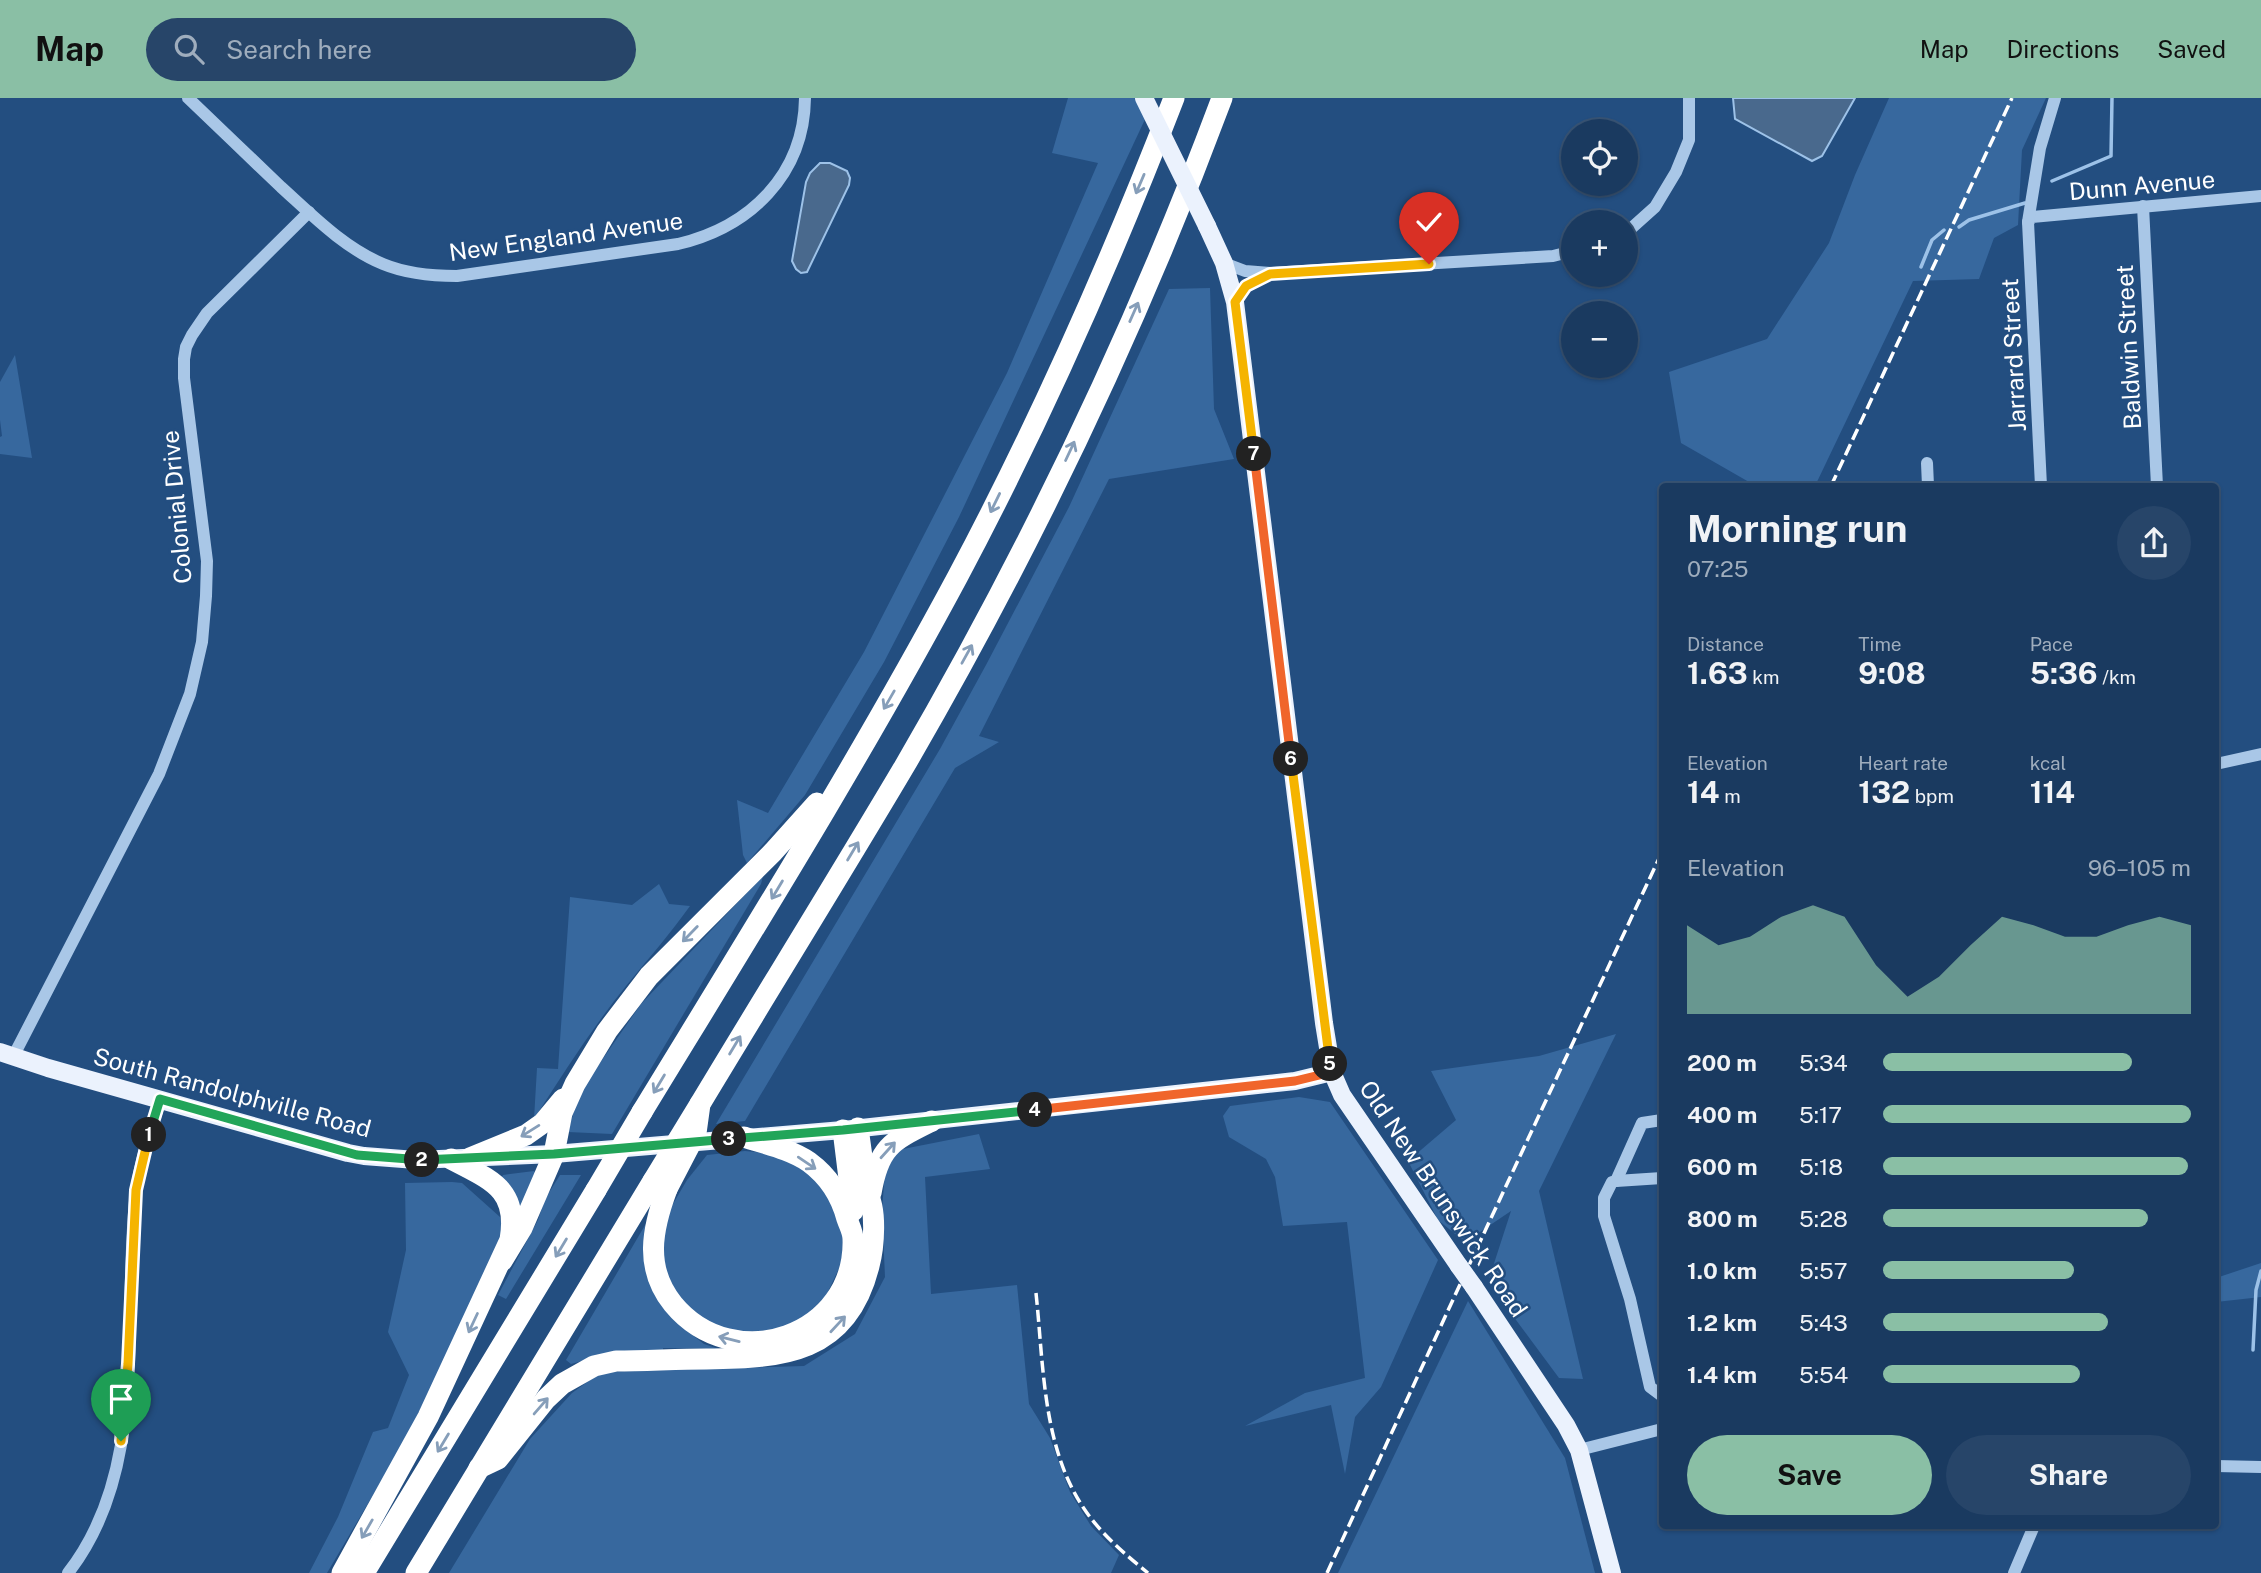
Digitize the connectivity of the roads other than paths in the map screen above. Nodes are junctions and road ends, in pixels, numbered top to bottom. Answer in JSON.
{"nodes":[{"id":1,"x":188,"y":98,"type":"edge"},
{"id":2,"x":805,"y":98,"type":"edge"},
{"id":3,"x":1144,"y":98,"type":"edge"},
{"id":4,"x":1174,"y":98,"type":"edge"},
{"id":5,"x":1222,"y":98,"type":"edge"},
{"id":6,"x":1689,"y":98,"type":"edge"},
{"id":7,"x":2055,"y":98,"type":"edge"},
{"id":8,"x":2261,"y":196,"type":"edge"},
{"id":9,"x":2143,"y":206,"type":"junction"},
{"id":10,"x":309,"y":212,"type":"junction"},
{"id":11,"x":1638,"y":222,"type":"edge"},
{"id":12,"x":2028,"y":222,"type":"junction"},
{"id":13,"x":1561,"y":254,"type":"edge"},
{"id":14,"x":1224,"y":263,"type":"junction"},
{"id":15,"x":1270,"y":274,"type":"junction"},
{"id":16,"x":1235,"y":302,"type":"junction"},
{"id":17,"x":1927,"y":463,"type":"dead end"},
{"id":18,"x":1927,"y":483,"type":"edge"},
{"id":19,"x":2041,"y":483,"type":"edge"},
{"id":20,"x":2157,"y":483,"type":"edge"},
{"id":21,"x":2261,"y":754,"type":"edge"},
{"id":22,"x":2219,"y":763,"type":"edge"},
{"id":23,"x":850,"y":768,"type":"junction"},
{"id":24,"x":7,"y":1055,"type":"edge"},
{"id":25,"x":1332,"y":1072,"type":"junction"},
{"id":26,"x":575,"y":1084,"type":"junction"},
{"id":27,"x":160,"y":1099,"type":"junction"},
{"id":28,"x":1659,"y":1120,"type":"edge"},
{"id":29,"x":932,"y":1121,"type":"junction"},
{"id":30,"x":850,"y":1129,"type":"junction"},
{"id":31,"x":744,"y":1137,"type":"junction"},
{"id":32,"x":554,"y":1154,"type":"junction"},
{"id":33,"x":460,"y":1158,"type":"junction"},
{"id":34,"x":1659,"y":1178,"type":"edge"},
{"id":35,"x":1616,"y":1181,"type":"junction"},
{"id":36,"x":660,"y":1185,"type":"junction"},
{"id":37,"x":870,"y":1198,"type":"junction"},
{"id":38,"x":853,"y":1237,"type":"junction"},
{"id":39,"x":502,"y":1261,"type":"junction"},
{"id":40,"x":1659,"y":1394,"type":"edge"},
{"id":41,"x":1659,"y":1430,"type":"edge"},
{"id":42,"x":1579,"y":1450,"type":"junction"},
{"id":43,"x":2219,"y":1466,"type":"edge"},
{"id":44,"x":2261,"y":1467,"type":"edge"},
{"id":45,"x":479,"y":1468,"type":"junction"},
{"id":46,"x":2034,"y":1529,"type":"edge"},
{"id":47,"x":68,"y":1573,"type":"edge"},
{"id":48,"x":342,"y":1573,"type":"edge"},
{"id":49,"x":364,"y":1573,"type":"edge"},
{"id":50,"x":416,"y":1573,"type":"edge"},
{"id":51,"x":1612,"y":1573,"type":"edge"},
{"id":52,"x":2014,"y":1573,"type":"edge"}],
"edges":[{"from":1,"to":10,"type":"street","name":"New England Avenue"},
{"from":2,"to":10,"type":"street","name":"New England Avenue"},
{"from":3,"to":14,"type":"main road","name":"Old New Brunswick Road","bridge":true},
{"from":4,"to":23,"type":"highway","one_way":true},
{"from":36,"to":5,"type":"highway","one_way":true,"bridge":true},
{"from":6,"to":11,"type":"street"},
{"from":7,"to":12,"type":"street","name":"Jarrard Street"},
{"from":8,"to":9,"type":"street","name":"Dunn Avenue"},
{"from":9,"to":12,"type":"street","name":"Dunn Avenue"},
{"from":9,"to":20,"type":"street","name":"Baldwin Street"},
{"from":10,"to":24,"type":"street","name":"Colonial Drive"},
{"from":12,"to":19,"type":"street","name":"Jarrard Street"},
{"from":13,"to":15,"type":"street"},
{"from":14,"to":15,"type":"street"},
{"from":14,"to":16,"type":"main road","name":"Old New Brunswick Road"},
{"from":15,"to":16,"type":"street"},
{"from":16,"to":25,"type":"main road","name":"Old New Brunswick Road"},
{"from":17,"to":18,"type":"street"},
{"from":21,"to":22,"type":"street"},
{"from":23,"to":26,"type":"highway","one_way":true},
{"from":23,"to":49,"type":"highway","one_way":true,"bridge":true},
{"from":24,"to":27,"type":"main road","name":"South Randolphville Road"},
{"from":25,"to":29,"type":"main road","name":"South Randolphville Road"},
{"from":25,"to":42,"type":"main road","name":"Old New Brunswick Road","bridge":true},
{"from":26,"to":32,"type":"highway"},
{"from":26,"to":33,"type":"highway","one_way":true},
{"from":27,"to":33,"type":"main road","name":"South Randolphville Road"},
{"from":27,"to":47,"type":"street"},
{"from":28,"to":35,"type":"street"},
{"from":29,"to":30,"type":"main road","name":"South Randolphville Road"},
{"from":37,"to":29,"type":"highway","one_way":true},
{"from":30,"to":31,"type":"main road","name":"South Randolphville Road"},
{"from":30,"to":37,"type":"highway"},
{"from":30,"to":38,"type":"highway"},
{"from":31,"to":32,"type":"main road","name":"South Randolphville Road"},
{"from":31,"to":38,"type":"highway","one_way":true},
{"from":32,"to":33,"type":"main road","name":"South Randolphville Road"},
{"from":32,"to":39,"type":"highway"},
{"from":33,"to":39,"type":"highway"},
{"from":34,"to":35,"type":"street"},
{"from":35,"to":40,"type":"street"},
{"from":38,"to":36,"type":"highway","one_way":true},
{"from":36,"to":45,"type":"highway"},
{"from":45,"to":37,"type":"highway","one_way":true},
{"from":39,"to":48,"type":"highway","one_way":true},
{"from":41,"to":42,"type":"street"},
{"from":42,"to":51,"type":"main road","name":"Old New Brunswick Road"},
{"from":43,"to":44,"type":"street"},
{"from":45,"to":50,"type":"highway"},
{"from":46,"to":52,"type":"street"}]}
